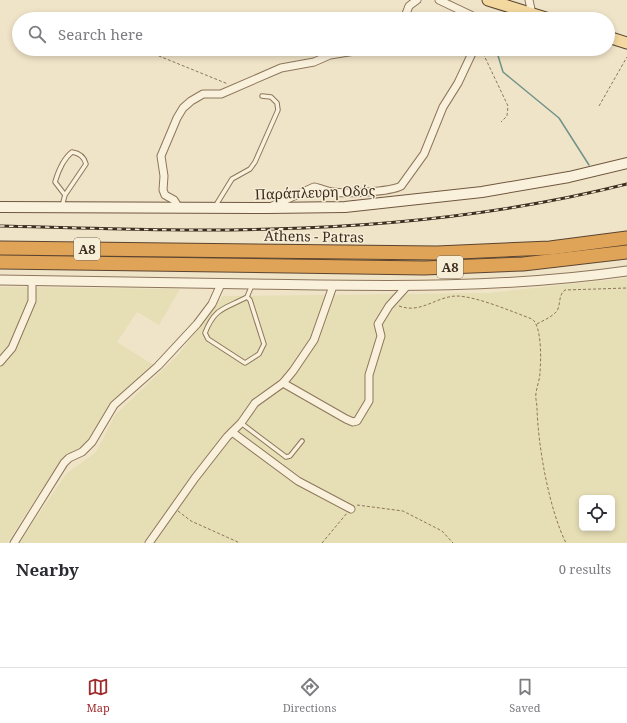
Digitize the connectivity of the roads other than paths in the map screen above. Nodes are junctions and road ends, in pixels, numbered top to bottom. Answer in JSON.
{"nodes":[{"id":1,"x":417,"y":0,"type":"edge"},
{"id":2,"x":439,"y":0,"type":"edge"},
{"id":3,"x":488,"y":0,"type":"edge"},
{"id":4,"x":529,"y":0,"type":"edge"},
{"id":5,"x":407,"y":12,"type":"edge"},
{"id":6,"x":464,"y":12,"type":"edge"},
{"id":7,"x":526,"y":12,"type":"edge"},
{"id":8,"x":532,"y":12,"type":"edge"},
{"id":9,"x":615,"y":39,"type":"edge"},
{"id":10,"x":627,"y":43,"type":"edge"},
{"id":11,"x":328,"y":56,"type":"edge"},
{"id":12,"x":471,"y":56,"type":"edge"},
{"id":13,"x":262,"y":96,"type":"dead end"},
{"id":14,"x":627,"y":163,"type":"edge"},
{"id":15,"x":65,"y":195,"type":"junction"},
{"id":16,"x":0,"y":207,"type":"edge"},
{"id":17,"x":62,"y":207,"type":"junction"},
{"id":18,"x":179,"y":208,"type":"junction"},
{"id":19,"x":214,"y":208,"type":"junction"},
{"id":20,"x":268,"y":208,"type":"junction"},
{"id":21,"x":627,"y":233,"type":"edge"},
{"id":22,"x":627,"y":238,"type":"edge"},
{"id":23,"x":600,"y":241,"type":"junction"},
{"id":24,"x":0,"y":248,"type":"edge"},
{"id":25,"x":627,"y":252,"type":"edge"},
{"id":26,"x":0,"y":262,"type":"edge"},
{"id":27,"x":627,"y":271,"type":"edge"},
{"id":28,"x":0,"y":280,"type":"edge"},
{"id":29,"x":32,"y":281,"type":"junction"},
{"id":30,"x":221,"y":284,"type":"junction"},
{"id":31,"x":252,"y":284,"type":"junction"},
{"id":32,"x":334,"y":286,"type":"junction"},
{"id":33,"x":407,"y":286,"type":"junction"},
{"id":34,"x":246,"y":297,"type":"junction"},
{"id":35,"x":0,"y":362,"type":"edge"},
{"id":36,"x":283,"y":383,"type":"junction"},
{"id":37,"x":241,"y":423,"type":"junction"},
{"id":38,"x":232,"y":432,"type":"junction"},
{"id":39,"x":302,"y":441,"type":"dead end"},
{"id":40,"x":350,"y":509,"type":"road end"},
{"id":41,"x":14,"y":543,"type":"edge"},
{"id":42,"x":149,"y":543,"type":"edge"}],
"edges":[{"from":1,"to":5,"type":"street"},
{"from":2,"to":6,"type":"street"},
{"from":3,"to":7,"type":"main road"},
{"from":4,"to":8,"type":"street"},
{"from":9,"to":10,"type":"main road"},
{"from":11,"to":18,"type":"street"},
{"from":12,"to":20,"type":"street"},
{"from":13,"to":19,"type":"lane"},
{"from":14,"to":20,"type":"main road","name":"Παράπλευρη Οδός"},
{"from":15,"to":15,"type":"lane"},
{"from":15,"to":17,"type":"lane"},
{"from":16,"to":17,"type":"main road","name":"Παράπλευρη Οδός"},
{"from":17,"to":18,"type":"main road","name":"Παράπλευρη Οδός"},
{"from":18,"to":19,"type":"main road","name":"Παράπλευρη Οδός"},
{"from":19,"to":20,"type":"main road","name":"Παράπλευρη Οδός"},
{"from":21,"to":23,"type":"highway"},
{"from":22,"to":23,"type":"highway","name":"Athens - Patras","number":"Α8"},
{"from":23,"to":24,"type":"highway","name":"Athens - Patras","number":"Α8"},
{"from":25,"to":26,"type":"highway","number":"Α8"},
{"from":27,"to":33,"type":"street"},
{"from":28,"to":29,"type":"street"},
{"from":29,"to":30,"type":"street"},
{"from":29,"to":35,"type":"street"},
{"from":30,"to":31,"type":"street"},
{"from":30,"to":41,"type":"street"},
{"from":31,"to":32,"type":"street"},
{"from":31,"to":34,"type":"lane"},
{"from":32,"to":33,"type":"street"},
{"from":32,"to":36,"type":"street"},
{"from":33,"to":36,"type":"street"},
{"from":34,"to":34,"type":"lane"},
{"from":36,"to":37,"type":"street"},
{"from":37,"to":38,"type":"street"},
{"from":37,"to":39,"type":"lane"},
{"from":38,"to":40,"type":"street"},
{"from":38,"to":42,"type":"street"}]}
